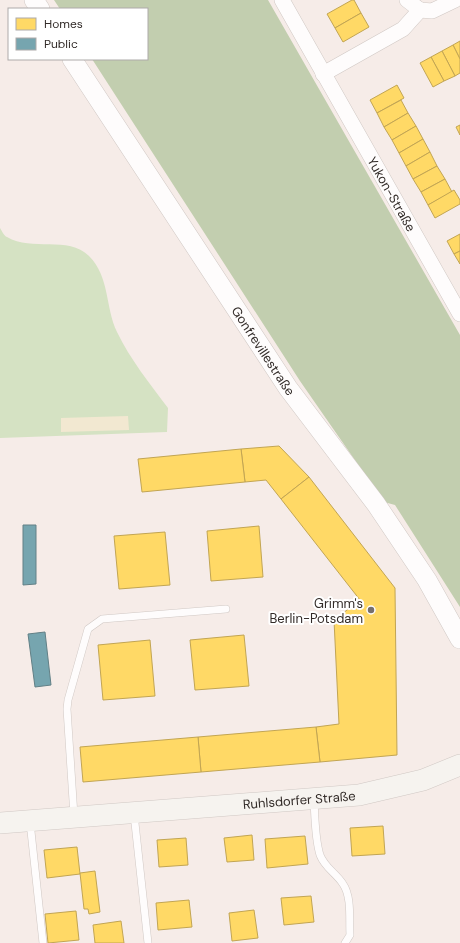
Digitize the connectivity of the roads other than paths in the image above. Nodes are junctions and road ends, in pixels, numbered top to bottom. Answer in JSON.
{"nodes":[{"id":1,"x":282,"y":0,"type":"edge"},
{"id":2,"x":407,"y":0,"type":"edge"},
{"id":3,"x":455,"y":0,"type":"edge"},
{"id":4,"x":420,"y":10,"type":"junction"},
{"id":5,"x":73,"y":60,"type":"edge"},
{"id":6,"x":323,"y":74,"type":"junction"},
{"id":7,"x":460,"y":314,"type":"edge"},
{"id":8,"x":226,"y":609,"type":"dead end"},
{"id":9,"x":460,"y":639,"type":"edge"},
{"id":10,"x":460,"y":765,"type":"edge"},
{"id":11,"x":314,"y":798,"type":"junction"},
{"id":12,"x":134,"y":811,"type":"junction"},
{"id":13,"x":74,"y":816,"type":"junction"},
{"id":14,"x":30,"y":820,"type":"junction"},
{"id":15,"x":0,"y":823,"type":"edge"},
{"id":16,"x":43,"y":943,"type":"edge"},
{"id":17,"x":148,"y":943,"type":"edge"},
{"id":18,"x":345,"y":943,"type":"edge"}],
"edges":[{"from":1,"to":6,"type":"street","name":"Yukon-Straße"},
{"from":2,"to":4,"type":"street"},
{"from":3,"to":4,"type":"street"},
{"from":4,"to":6,"type":"street"},
{"from":5,"to":9,"type":"street","name":"Gonfrevillestraße"},
{"from":6,"to":7,"type":"street","name":"Yukon-Straße"},
{"from":8,"to":13,"type":"lane"},
{"from":10,"to":11,"type":"main road","name":"Ruhlsdorfer Straße"},
{"from":11,"to":12,"type":"main road","name":"Ruhlsdorfer Straße"},
{"from":11,"to":18,"type":"lane"},
{"from":12,"to":13,"type":"main road","name":"Ruhlsdorfer Straße"},
{"from":12,"to":17,"type":"lane"},
{"from":13,"to":14,"type":"main road","name":"Ruhlsdorfer Straße"},
{"from":14,"to":15,"type":"main road","name":"Ruhlsdorfer Straße"},
{"from":14,"to":16,"type":"lane"}]}
